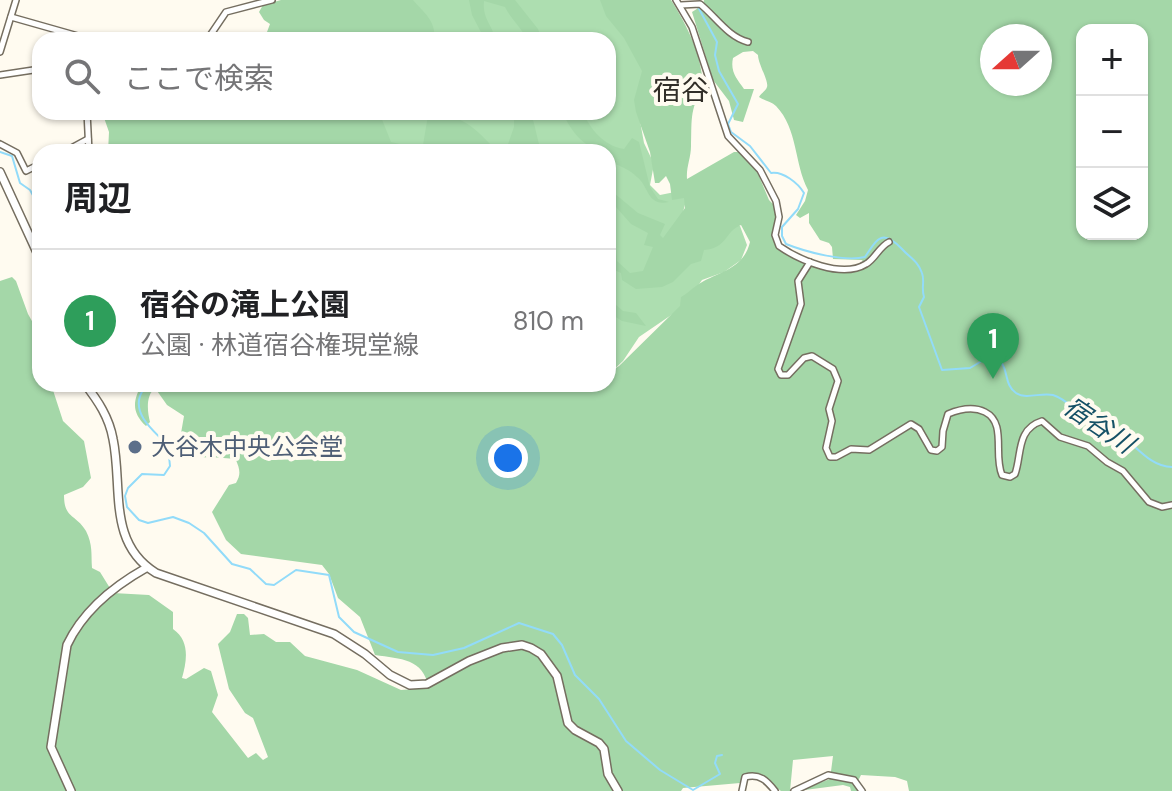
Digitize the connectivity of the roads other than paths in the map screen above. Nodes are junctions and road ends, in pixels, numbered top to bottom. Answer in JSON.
{"nodes":[{"id":1,"x":16,"y":0,"type":"edge"},
{"id":2,"x":272,"y":0,"type":"edge"},
{"id":3,"x":678,"y":3,"type":"edge"},
{"id":4,"x":11,"y":17,"type":"junction"},
{"id":5,"x":64,"y":32,"type":"edge"},
{"id":6,"x":212,"y":32,"type":"edge"},
{"id":7,"x":748,"y":42,"type":"dead end"},
{"id":8,"x":0,"y":52,"type":"edge"},
{"id":9,"x":32,"y":70,"type":"edge"},
{"id":10,"x":0,"y":75,"type":"edge"},
{"id":11,"x":87,"y":120,"type":"edge"},
{"id":12,"x":88,"y":139,"type":"junction"},
{"id":13,"x":0,"y":144,"type":"edge"},
{"id":14,"x":79,"y":144,"type":"edge"},
{"id":15,"x":88,"y":144,"type":"edge"},
{"id":16,"x":32,"y":168,"type":"edge"},
{"id":17,"x":0,"y":172,"type":"edge"},
{"id":18,"x":32,"y":242,"type":"edge"},
{"id":19,"x":889,"y":242,"type":"dead end"},
{"id":20,"x":810,"y":262,"type":"junction"},
{"id":21,"x":91,"y":392,"type":"edge"},
{"id":22,"x":1172,"y":505,"type":"edge"},
{"id":23,"x":146,"y":568,"type":"junction"},
{"id":24,"x":71,"y":791,"type":"edge"},
{"id":25,"x":618,"y":791,"type":"edge"},
{"id":26,"x":742,"y":791,"type":"edge"},
{"id":27,"x":775,"y":791,"type":"edge"},
{"id":28,"x":794,"y":791,"type":"edge"},
{"id":29,"x":862,"y":791,"type":"edge"}],
"edges":[{"from":1,"to":4,"type":"street"},
{"from":2,"to":6,"type":"street"},
{"from":3,"to":7,"type":"street"},
{"from":3,"to":20,"type":"street"},
{"from":4,"to":5,"type":"street"},
{"from":4,"to":8,"type":"street"},
{"from":9,"to":10,"type":"street"},
{"from":11,"to":12,"type":"street"},
{"from":12,"to":14,"type":"street"},
{"from":12,"to":15,"type":"street"},
{"from":13,"to":16,"type":"street"},
{"from":17,"to":18,"type":"main road"},
{"from":19,"to":20,"type":"street"},
{"from":20,"to":22,"type":"street"},
{"from":21,"to":23,"type":"main road"},
{"from":23,"to":24,"type":"main road"},
{"from":23,"to":25,"type":"main road"},
{"from":26,"to":27,"type":"street"},
{"from":28,"to":29,"type":"street"}]}
